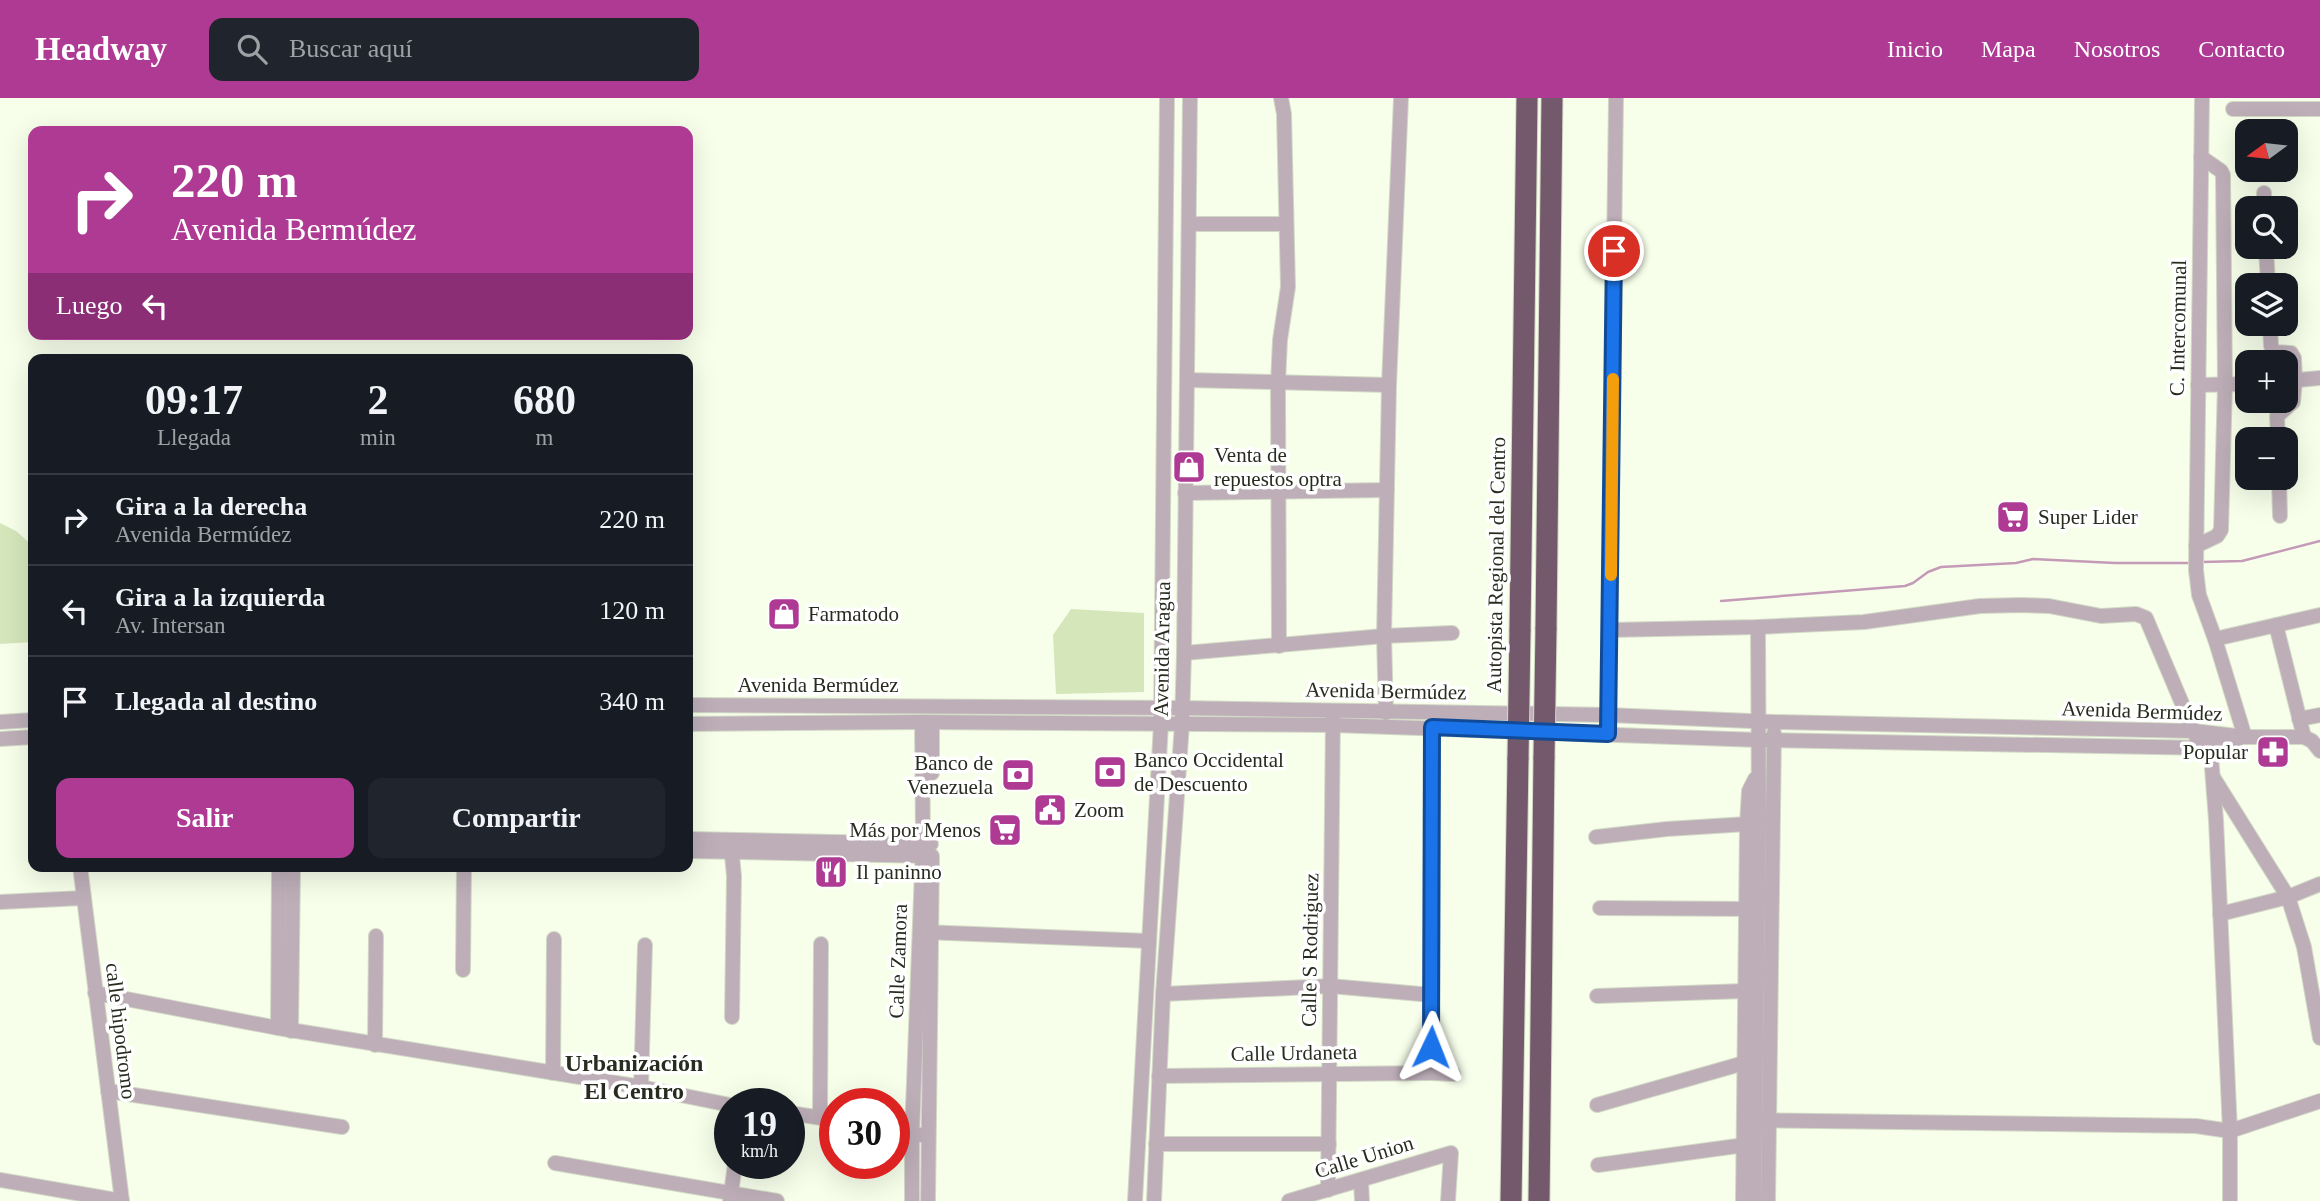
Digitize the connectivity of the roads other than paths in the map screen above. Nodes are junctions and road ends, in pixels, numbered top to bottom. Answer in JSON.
{"nodes":[{"id":1,"x":1167,"y":98,"type":"edge"},
{"id":2,"x":1190,"y":98,"type":"edge"},
{"id":3,"x":1281,"y":98,"type":"edge"},
{"id":4,"x":1401,"y":98,"type":"edge"},
{"id":5,"x":1527,"y":98,"type":"edge"},
{"id":6,"x":1552,"y":98,"type":"edge"},
{"id":7,"x":1616,"y":98,"type":"edge"},
{"id":8,"x":2202,"y":98,"type":"edge"},
{"id":9,"x":2265,"y":103,"type":"edge"},
{"id":10,"x":2233,"y":109,"type":"dead end"},
{"id":11,"x":2320,"y":109,"type":"edge"},
{"id":12,"x":2201,"y":157,"type":"junction"},
{"id":13,"x":1189,"y":224,"type":"junction"},
{"id":14,"x":1285,"y":224,"type":"junction"},
{"id":15,"x":2320,"y":379,"type":"edge"},
{"id":16,"x":1187,"y":380,"type":"junction"},
{"id":17,"x":2298,"y":380,"type":"edge"},
{"id":18,"x":1278,"y":383,"type":"junction"},
{"id":19,"x":2225,"y":384,"type":"junction"},
{"id":20,"x":2235,"y":384,"type":"edge"},
{"id":21,"x":1389,"y":385,"type":"junction"},
{"id":22,"x":2198,"y":385,"type":"junction"},
{"id":23,"x":1387,"y":490,"type":"junction"},
{"id":24,"x":2279,"y":490,"type":"edge"},
{"id":25,"x":1278,"y":492,"type":"junction"},
{"id":26,"x":1185,"y":493,"type":"junction"},
{"id":27,"x":2280,"y":516,"type":"dead end"},
{"id":28,"x":2196,"y":558,"type":"junction"},
{"id":29,"x":2320,"y":615,"type":"edge"},
{"id":30,"x":2276,"y":625,"type":"junction"},
{"id":31,"x":1758,"y":627,"type":"junction"},
{"id":32,"x":1610,"y":630,"type":"junction"},
{"id":33,"x":1452,"y":633,"type":"dead end"},
{"id":34,"x":1384,"y":636,"type":"junction"},
{"id":35,"x":2215,"y":639,"type":"junction"},
{"id":36,"x":1279,"y":646,"type":"junction"},
{"id":37,"x":1184,"y":653,"type":"junction"},
{"id":38,"x":693,"y":705,"type":"edge"},
{"id":39,"x":725,"y":706,"type":"junction"},
{"id":40,"x":1182,"y":708,"type":"junction"},
{"id":41,"x":1386,"y":713,"type":"junction"},
{"id":42,"x":1161,"y":715,"type":"junction"},
{"id":43,"x":1608,"y":715,"type":"junction"},
{"id":44,"x":2320,"y":715,"type":"edge"},
{"id":45,"x":1333,"y":718,"type":"junction"},
{"id":46,"x":2299,"y":719,"type":"junction"},
{"id":47,"x":28,"y":720,"type":"edge"},
{"id":48,"x":0,"y":722,"type":"edge"},
{"id":49,"x":927,"y":722,"type":"junction"},
{"id":50,"x":1757,"y":722,"type":"junction"},
{"id":51,"x":1774,"y":722,"type":"junction"},
{"id":52,"x":725,"y":723,"type":"junction"},
{"id":53,"x":693,"y":724,"type":"edge"},
{"id":54,"x":1182,"y":724,"type":"junction"},
{"id":55,"x":1432,"y":727,"type":"junction"},
{"id":56,"x":2194,"y":731,"type":"junction"},
{"id":57,"x":1608,"y":734,"type":"junction"},
{"id":58,"x":28,"y":737,"type":"edge"},
{"id":59,"x":2245,"y":737,"type":"junction"},
{"id":60,"x":2304,"y":737,"type":"junction"},
{"id":61,"x":0,"y":739,"type":"edge"},
{"id":62,"x":1766,"y":740,"type":"junction"},
{"id":63,"x":2207,"y":743,"type":"junction"},
{"id":64,"x":2320,"y":751,"type":"edge"},
{"id":65,"x":2211,"y":773,"type":"junction"},
{"id":66,"x":1759,"y":775,"type":"junction"},
{"id":67,"x":1746,"y":824,"type":"junction"},
{"id":68,"x":1596,"y":838,"type":"dead end"},
{"id":69,"x":693,"y":840,"type":"edge"},
{"id":70,"x":731,"y":846,"type":"junction"},
{"id":71,"x":693,"y":850,"type":"edge"},
{"id":72,"x":927,"y":850,"type":"junction"},
{"id":73,"x":81,"y":872,"type":"edge"},
{"id":74,"x":279,"y":872,"type":"edge"},
{"id":75,"x":293,"y":872,"type":"edge"},
{"id":76,"x":464,"y":872,"type":"edge"},
{"id":77,"x":2320,"y":884,"type":"edge"},
{"id":78,"x":2288,"y":897,"type":"junction"},
{"id":79,"x":83,"y":898,"type":"junction"},
{"id":80,"x":0,"y":902,"type":"edge"},
{"id":81,"x":1600,"y":908,"type":"dead end"},
{"id":82,"x":1752,"y":909,"type":"junction"},
{"id":83,"x":2220,"y":915,"type":"junction"},
{"id":84,"x":926,"y":932,"type":"junction"},
{"id":85,"x":376,"y":936,"type":"dead end"},
{"id":86,"x":554,"y":939,"type":"dead end"},
{"id":87,"x":1149,"y":941,"type":"junction"},
{"id":88,"x":821,"y":944,"type":"dead end"},
{"id":89,"x":645,"y":945,"type":"dead end"},
{"id":90,"x":463,"y":970,"type":"dead end"},
{"id":91,"x":1330,"y":986,"type":"junction"},
{"id":92,"x":1745,"y":991,"type":"junction"},
{"id":93,"x":95,"y":993,"type":"junction"},
{"id":94,"x":1163,"y":994,"type":"junction"},
{"id":95,"x":1433,"y":995,"type":"junction"},
{"id":96,"x":1597,"y":996,"type":"dead end"},
{"id":97,"x":732,"y":1017,"type":"dead end"},
{"id":98,"x":284,"y":1029,"type":"junction"},
{"id":99,"x":2320,"y":1038,"type":"edge"},
{"id":100,"x":374,"y":1045,"type":"junction"},
{"id":101,"x":1744,"y":1063,"type":"junction"},
{"id":102,"x":553,"y":1073,"type":"junction"},
{"id":103,"x":1329,"y":1073,"type":"junction"},
{"id":104,"x":1431,"y":1073,"type":"junction"},
{"id":105,"x":1453,"y":1074,"type":"dead end"},
{"id":106,"x":1159,"y":1076,"type":"junction"},
{"id":107,"x":641,"y":1087,"type":"junction"},
{"id":108,"x":826,"y":1088,"type":"edge"},
{"id":109,"x":107,"y":1091,"type":"junction"},
{"id":110,"x":714,"y":1101,"type":"edge"},
{"id":111,"x":2320,"y":1101,"type":"edge"},
{"id":112,"x":1597,"y":1105,"type":"dead end"},
{"id":113,"x":1756,"y":1120,"type":"junction"},
{"id":114,"x":342,"y":1127,"type":"dead end"},
{"id":115,"x":2230,"y":1131,"type":"junction"},
{"id":116,"x":912,"y":1134,"type":"junction"},
{"id":117,"x":928,"y":1136,"type":"junction"},
{"id":118,"x":1156,"y":1144,"type":"junction"},
{"id":119,"x":1329,"y":1144,"type":"junction"},
{"id":120,"x":1756,"y":1144,"type":"junction"},
{"id":121,"x":555,"y":1164,"type":"dead end"},
{"id":122,"x":1598,"y":1165,"type":"dead end"},
{"id":123,"x":733,"y":1179,"type":"edge"},
{"id":124,"x":0,"y":1180,"type":"edge"},
{"id":125,"x":1360,"y":1180,"type":"junction"},
{"id":126,"x":1328,"y":1190,"type":"junction"},
{"id":127,"x":730,"y":1197,"type":"edge"},
{"id":128,"x":122,"y":1201,"type":"edge"},
{"id":129,"x":777,"y":1201,"type":"edge"},
{"id":130,"x":912,"y":1201,"type":"edge"},
{"id":131,"x":928,"y":1201,"type":"edge"},
{"id":132,"x":1135,"y":1201,"type":"edge"},
{"id":133,"x":1154,"y":1201,"type":"edge"},
{"id":134,"x":1289,"y":1201,"type":"edge"},
{"id":135,"x":1363,"y":1201,"type":"edge"},
{"id":136,"x":1448,"y":1201,"type":"edge"},
{"id":137,"x":1511,"y":1201,"type":"edge"},
{"id":138,"x":1539,"y":1201,"type":"edge"},
{"id":139,"x":1743,"y":1201,"type":"edge"},
{"id":140,"x":1754,"y":1201,"type":"edge"},
{"id":141,"x":1768,"y":1201,"type":"edge"},
{"id":142,"x":2230,"y":1201,"type":"edge"}],
"edges":[{"from":1,"to":42,"type":"street","name":"Avenida Aragua"},
{"from":2,"to":13,"type":"street","name":"Avenida Aragua"},
{"from":3,"to":14,"type":"street"},
{"from":4,"to":21,"type":"street"},
{"from":5,"to":137,"type":"highway","name":"Autopista Regional del Centro","bridge":true},
{"from":6,"to":138,"type":"highway","bridge":true},
{"from":7,"to":32,"type":"street"},
{"from":8,"to":12,"type":"street","name":"C. Intercomunal"},
{"from":9,"to":10,"type":"street"},
{"from":9,"to":11,"type":"street"},
{"from":12,"to":19,"type":"street"},
{"from":12,"to":22,"type":"street","name":"C. Intercomunal"},
{"from":13,"to":14,"type":"street"},
{"from":13,"to":16,"type":"street","name":"Avenida Aragua"},
{"from":14,"to":18,"type":"street"},
{"from":15,"to":17,"type":"street"},
{"from":16,"to":18,"type":"street"},
{"from":16,"to":26,"type":"street","name":"Avenida Aragua"},
{"from":18,"to":21,"type":"street"},
{"from":18,"to":25,"type":"street"},
{"from":19,"to":20,"type":"street"},
{"from":19,"to":22,"type":"street"},
{"from":19,"to":28,"type":"street"},
{"from":21,"to":23,"type":"street"},
{"from":22,"to":28,"type":"street","name":"C. Intercomunal"},
{"from":23,"to":25,"type":"street"},
{"from":23,"to":34,"type":"street"},
{"from":24,"to":27,"type":"street"},
{"from":25,"to":26,"type":"street"},
{"from":25,"to":36,"type":"street"},
{"from":26,"to":37,"type":"street","name":"Avenida Aragua"},
{"from":28,"to":35,"type":"street","name":"C. Intercomunal"},
{"from":29,"to":30,"type":"street"},
{"from":30,"to":35,"type":"street"},
{"from":30,"to":46,"type":"street"},
{"from":31,"to":32,"type":"street"},
{"from":31,"to":50,"type":"street"},
{"from":31,"to":56,"type":"street"},
{"from":32,"to":43,"type":"street"},
{"from":33,"to":34,"type":"street"},
{"from":34,"to":36,"type":"street"},
{"from":34,"to":41,"type":"street"},
{"from":35,"to":59,"type":"street","name":"C. Intercomunal"},
{"from":36,"to":37,"type":"street"},
{"from":37,"to":40,"type":"street","name":"Avenida Aragua"},
{"from":38,"to":39,"type":"street","name":"Avenida Bermúdez"},
{"from":39,"to":42,"type":"street","name":"Avenida Bermúdez"},
{"from":39,"to":52,"type":"street"},
{"from":40,"to":42,"type":"street","name":"Avenida Bermúdez"},
{"from":40,"to":45,"type":"street","name":"Avenida Bermúdez"},
{"from":40,"to":54,"type":"street","name":"Avenida Aragua"},
{"from":41,"to":43,"type":"street","name":"Avenida Bermúdez"},
{"from":41,"to":45,"type":"street","name":"Avenida Bermúdez"},
{"from":42,"to":49,"type":"street","name":"Avenida Bermúdez"},
{"from":42,"to":54,"type":"street","name":"Avenida Bermúdez"},
{"from":42,"to":87,"type":"street","name":"Avenida Aragua"},
{"from":43,"to":50,"type":"street","name":"Avenida Bermúdez"},
{"from":43,"to":57,"type":"street"},
{"from":44,"to":46,"type":"street"},
{"from":45,"to":54,"type":"street","name":"Avenida Bermúdez"},
{"from":45,"to":55,"type":"street","name":"Avenida Bermúdez"},
{"from":45,"to":91,"type":"street","name":"Calle S Rodriguez"},
{"from":46,"to":60,"type":"street"},
{"from":47,"to":48,"type":"street"},
{"from":49,"to":52,"type":"street","name":"Avenida Bermúdez"},
{"from":49,"to":72,"type":"street","name":"Calle Zamora"},
{"from":50,"to":51,"type":"street","name":"Avenida Bermúdez"},
{"from":50,"to":62,"type":"street"},
{"from":51,"to":56,"type":"street","name":"Avenida Bermúdez"},
{"from":51,"to":62,"type":"street"},
{"from":52,"to":53,"type":"street","name":"Avenida Bermúdez"},
{"from":54,"to":94,"type":"street","name":"Avenida Aragua"},
{"from":55,"to":57,"type":"street","name":"Avenida Bermúdez"},
{"from":55,"to":95,"type":"street"},
{"from":56,"to":63,"type":"street","name":"Avenida Bermúdez"},
{"from":57,"to":62,"type":"street","name":"Avenida Bermúdez"},
{"from":58,"to":61,"type":"street"},
{"from":59,"to":60,"type":"street","name":"Avenida Bermúdez"},
{"from":59,"to":63,"type":"street","name":"Avenida Bermúdez"},
{"from":60,"to":64,"type":"street"},
{"from":62,"to":63,"type":"street","name":"Avenida Bermúdez"},
{"from":62,"to":66,"type":"street"},
{"from":62,"to":113,"type":"street"},
{"from":63,"to":65,"type":"street"},
{"from":65,"to":78,"type":"street"},
{"from":65,"to":83,"type":"street"},
{"from":66,"to":67,"type":"street"},
{"from":66,"to":82,"type":"street"},
{"from":67,"to":68,"type":"street"},
{"from":67,"to":82,"type":"street"},
{"from":69,"to":70,"type":"street"},
{"from":70,"to":71,"type":"street"},
{"from":70,"to":72,"type":"street"},
{"from":70,"to":97,"type":"street"},
{"from":72,"to":84,"type":"street","name":"Calle Zamora"},
{"from":73,"to":79,"type":"street","name":"calle hipodromo"},
{"from":74,"to":98,"type":"street"},
{"from":75,"to":98,"type":"street"},
{"from":76,"to":90,"type":"street"},
{"from":77,"to":78,"type":"street"},
{"from":78,"to":83,"type":"street"},
{"from":78,"to":99,"type":"street"},
{"from":79,"to":80,"type":"street"},
{"from":79,"to":93,"type":"street","name":"calle hipodromo"},
{"from":81,"to":82,"type":"street"},
{"from":82,"to":92,"type":"street"},
{"from":82,"to":113,"type":"street"},
{"from":83,"to":115,"type":"street"},
{"from":84,"to":87,"type":"street"},
{"from":84,"to":116,"type":"street","name":"Calle Zamora"},
{"from":84,"to":117,"type":"street","name":"Calle Zamora"},
{"from":85,"to":100,"type":"street"},
{"from":86,"to":102,"type":"street"},
{"from":87,"to":132,"type":"street","name":"Avenida Aragua"},
{"from":88,"to":108,"type":"street"},
{"from":89,"to":107,"type":"street"},
{"from":91,"to":94,"type":"street"},
{"from":91,"to":95,"type":"street"},
{"from":91,"to":103,"type":"street","name":"Calle S Rodriguez"},
{"from":92,"to":96,"type":"street"},
{"from":92,"to":101,"type":"street"},
{"from":93,"to":98,"type":"street"},
{"from":93,"to":109,"type":"street","name":"calle hipodromo"},
{"from":94,"to":106,"type":"street","name":"Avenida Aragua"},
{"from":95,"to":104,"type":"street"},
{"from":98,"to":100,"type":"street"},
{"from":100,"to":102,"type":"street"},
{"from":101,"to":112,"type":"street"},
{"from":101,"to":113,"type":"street"},
{"from":102,"to":107,"type":"street"},
{"from":103,"to":104,"type":"street","name":"Calle Urdaneta"},
{"from":103,"to":106,"type":"street","name":"Calle Urdaneta"},
{"from":103,"to":119,"type":"street","name":"Calle S Rodriguez"},
{"from":104,"to":105,"type":"street","name":"Calle Urdaneta"},
{"from":106,"to":118,"type":"street","name":"Avenida Aragua"},
{"from":107,"to":110,"type":"street"},
{"from":109,"to":114,"type":"street"},
{"from":109,"to":128,"type":"street","name":"calle hipodromo"},
{"from":111,"to":115,"type":"street"},
{"from":113,"to":115,"type":"street"},
{"from":113,"to":120,"type":"street"},
{"from":115,"to":142,"type":"street"},
{"from":116,"to":117,"type":"street"},
{"from":116,"to":130,"type":"street","name":"Calle Zamora"},
{"from":117,"to":131,"type":"street","name":"Calle Zamora"},
{"from":118,"to":119,"type":"street"},
{"from":118,"to":133,"type":"street","name":"Avenida Aragua"},
{"from":119,"to":126,"type":"street","name":"Calle S Rodriguez"},
{"from":120,"to":122,"type":"street"},
{"from":120,"to":139,"type":"street"},
{"from":120,"to":140,"type":"street"},
{"from":120,"to":141,"type":"street"},
{"from":121,"to":127,"type":"street"},
{"from":123,"to":127,"type":"street"},
{"from":124,"to":128,"type":"street"},
{"from":125,"to":126,"type":"street","name":"Calle Union"},
{"from":125,"to":135,"type":"street"},
{"from":125,"to":136,"type":"street","name":"Calle Union"},
{"from":126,"to":134,"type":"street","name":"Calle Union"},
{"from":127,"to":129,"type":"street"}]}
